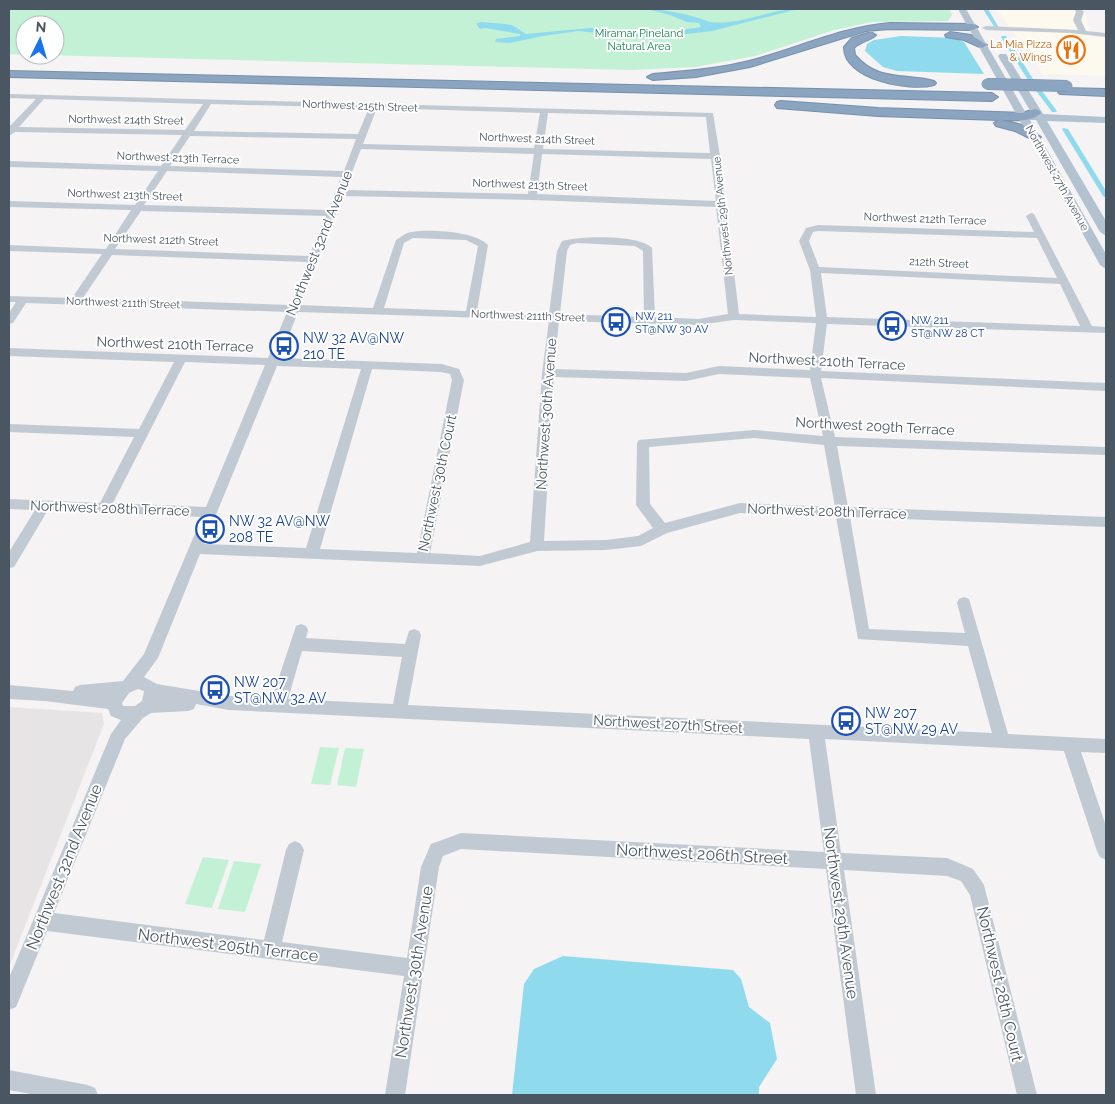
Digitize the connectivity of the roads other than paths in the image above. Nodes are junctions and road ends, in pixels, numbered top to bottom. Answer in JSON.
{"nodes":[{"id":1,"x":1078,"y":9,"type":"edge"},
{"id":2,"x":963,"y":11,"type":"edge"},
{"id":3,"x":947,"y":30,"type":"junction"},
{"id":4,"x":985,"y":32,"type":"junction"},
{"id":5,"x":1083,"y":32,"type":"junction"},
{"id":6,"x":1106,"y":35,"type":"edge"},
{"id":7,"x":982,"y":45,"type":"junction"},
{"id":8,"x":9,"y":66,"type":"edge"},
{"id":9,"x":9,"y":74,"type":"edge"},
{"id":10,"x":596,"y":80,"type":"junction"},
{"id":11,"x":312,"y":81,"type":"junction"},
{"id":12,"x":942,"y":83,"type":"dead end"},
{"id":13,"x":1106,"y":87,"type":"edge"},
{"id":14,"x":986,"y":89,"type":"junction"},
{"id":15,"x":1066,"y":92,"type":"junction"},
{"id":16,"x":1106,"y":93,"type":"edge"},
{"id":17,"x":9,"y":96,"type":"edge"},
{"id":18,"x":42,"y":97,"type":"junction"},
{"id":19,"x":1106,"y":100,"type":"edge"},
{"id":20,"x":208,"y":102,"type":"junction"},
{"id":21,"x":374,"y":106,"type":"junction"},
{"id":22,"x":544,"y":111,"type":"junction"},
{"id":23,"x":878,"y":112,"type":"junction"},
{"id":24,"x":710,"y":115,"type":"joint"},
{"id":25,"x":1040,"y":118,"type":"junction"},
{"id":26,"x":1025,"y":120,"type":"junction"},
{"id":27,"x":1106,"y":120,"type":"edge"},
{"id":28,"x":995,"y":122,"type":"junction"},
{"id":29,"x":1106,"y":125,"type":"edge"},
{"id":30,"x":10,"y":130,"type":"edge"},
{"id":31,"x":187,"y":132,"type":"junction"},
{"id":32,"x":1035,"y":137,"type":"junction"},
{"id":33,"x":360,"y":141,"type":"junction"},
{"id":34,"x":539,"y":151,"type":"junction"},
{"id":35,"x":716,"y":156,"type":"junction"},
{"id":36,"x":9,"y":164,"type":"edge"},
{"id":37,"x":163,"y":169,"type":"junction"},
{"id":38,"x":1053,"y":172,"type":"junction"},
{"id":39,"x":347,"y":174,"type":"junction"},
{"id":40,"x":1080,"y":185,"type":"junction"},
{"id":41,"x":339,"y":192,"type":"junction"},
{"id":42,"x":532,"y":197,"type":"junction"},
{"id":43,"x":9,"y":204,"type":"edge"},
{"id":44,"x":721,"y":204,"type":"junction"},
{"id":45,"x":136,"y":208,"type":"junction"},
{"id":46,"x":330,"y":213,"type":"junction"},
{"id":47,"x":1031,"y":216,"type":"dead end"},
{"id":48,"x":1106,"y":232,"type":"edge"},
{"id":49,"x":1040,"y":235,"type":"junction"},
{"id":50,"x":9,"y":248,"type":"edge"},
{"id":51,"x":108,"y":251,"type":"junction"},
{"id":52,"x":1105,"y":254,"type":"edge"},
{"id":53,"x":312,"y":259,"type":"junction"},
{"id":54,"x":815,"y":270,"type":"junction"},
{"id":55,"x":1063,"y":281,"type":"junction"},
{"id":56,"x":9,"y":299,"type":"edge"},
{"id":57,"x":23,"y":300,"type":"junction"},
{"id":58,"x":74,"y":302,"type":"junction"},
{"id":59,"x":294,"y":308,"type":"junction"},
{"id":60,"x":378,"y":310,"type":"junction"},
{"id":61,"x":471,"y":314,"type":"junction"},
{"id":62,"x":554,"y":317,"type":"junction"},
{"id":63,"x":734,"y":317,"type":"junction"},
{"id":64,"x":822,"y":320,"type":"junction"},
{"id":65,"x":9,"y":321,"type":"edge"},
{"id":66,"x":650,"y":321,"type":"junction"},
{"id":67,"x":1088,"y":330,"type":"junction"},
{"id":68,"x":1106,"y":330,"type":"edge"},
{"id":69,"x":9,"y":352,"type":"edge"},
{"id":70,"x":181,"y":360,"type":"junction"},
{"id":71,"x":272,"y":362,"type":"junction"},
{"id":72,"x":367,"y":367,"type":"junction"},
{"id":73,"x":548,"y":373,"type":"junction"},
{"id":74,"x":814,"y":376,"type":"junction"},
{"id":75,"x":1106,"y":387,"type":"edge"},
{"id":76,"x":453,"y":406,"type":"joint"},
{"id":77,"x":9,"y":428,"type":"edge"},
{"id":78,"x":143,"y":433,"type":"junction"},
{"id":79,"x":830,"y":441,"type":"junction"},
{"id":80,"x":1106,"y":450,"type":"edge"},
{"id":81,"x":9,"y":504,"type":"edge"},
{"id":82,"x":44,"y":505,"type":"junction"},
{"id":83,"x":104,"y":507,"type":"junction"},
{"id":84,"x":211,"y":512,"type":"junction"},
{"id":85,"x":841,"y":513,"type":"junction"},
{"id":86,"x":1106,"y":522,"type":"edge"},
{"id":87,"x":662,"y":529,"type":"junction"},
{"id":88,"x":536,"y":546,"type":"junction"},
{"id":89,"x":196,"y":548,"type":"junction"},
{"id":90,"x":312,"y":552,"type":"junction"},
{"id":91,"x":422,"y":560,"type":"junction"},
{"id":92,"x":9,"y":563,"type":"edge"},
{"id":93,"x":964,"y":603,"type":"dead end"},
{"id":94,"x":414,"y":635,"type":"dead end"},
{"id":95,"x":974,"y":640,"type":"junction"},
{"id":96,"x":411,"y":651,"type":"junction"},
{"id":97,"x":150,"y":658,"type":"junction"},
{"id":98,"x":151,"y":688,"type":"junction"},
{"id":99,"x":9,"y":692,"type":"edge"},
{"id":100,"x":120,"y":697,"type":"junction"},
{"id":101,"x":229,"y":702,"type":"junction"},
{"id":102,"x":278,"y":705,"type":"junction"},
{"id":103,"x":142,"y":709,"type":"junction"},
{"id":104,"x":399,"y":711,"type":"junction"},
{"id":105,"x":816,"y":732,"type":"junction"},
{"id":106,"x":119,"y":734,"type":"junction"},
{"id":107,"x":1002,"y":741,"type":"junction"},
{"id":108,"x":1070,"y":744,"type":"junction"},
{"id":109,"x":1106,"y":746,"type":"edge"},
{"id":110,"x":295,"y":850,"type":"dead end"},
{"id":111,"x":437,"y":850,"type":"joint"},
{"id":112,"x":1106,"y":851,"type":"edge"},
{"id":113,"x":834,"y":861,"type":"junction"},
{"id":114,"x":967,"y":875,"type":"joint"},
{"id":115,"x":41,"y":921,"type":"junction"},
{"id":116,"x":270,"y":951,"type":"junction"},
{"id":117,"x":414,"y":968,"type":"junction"},
{"id":118,"x":9,"y":1000,"type":"edge"},
{"id":119,"x":9,"y":1080,"type":"edge"},
{"id":120,"x":88,"y":1095,"type":"edge"},
{"id":121,"x":396,"y":1095,"type":"edge"},
{"id":122,"x":866,"y":1095,"type":"edge"},
{"id":123,"x":1027,"y":1095,"type":"edge"}],
"edges":[{"from":1,"to":5,"type":"street"},
{"from":2,"to":3,"type":"highway"},
{"from":2,"to":4,"type":"main road"},
{"from":3,"to":4,"type":"highway"},
{"from":3,"to":7,"type":"highway"},
{"from":3,"to":10,"type":"highway"},
{"from":3,"to":12,"type":"highway"},
{"from":4,"to":5,"type":"street"},
{"from":4,"to":7,"type":"main road","name":"Northwest 27th Avenue"},
{"from":4,"to":25,"type":"main road","name":"Northwest 27th Avenue"},
{"from":5,"to":6,"type":"street"},
{"from":7,"to":26,"type":"main road","name":"Northwest 27th Avenue"},
{"from":8,"to":10,"type":"highway"},
{"from":9,"to":11,"type":"highway"},
{"from":10,"to":14,"type":"highway"},
{"from":11,"to":14,"type":"highway"},
{"from":11,"to":23,"type":"highway"},
{"from":13,"to":15,"type":"highway"},
{"from":14,"to":15,"type":"highway"},
{"from":14,"to":15,"type":"highway"},
{"from":15,"to":16,"type":"highway"},
{"from":15,"to":19,"type":"highway"},
{"from":17,"to":18,"type":"street","name":"Northwest 215th Street"},
{"from":18,"to":20,"type":"street","name":"Northwest 215th Street"},
{"from":18,"to":30,"type":"street"},
{"from":20,"to":21,"type":"street","name":"Northwest 215th Street"},
{"from":20,"to":31,"type":"street"},
{"from":21,"to":22,"type":"street","name":"Northwest 215th Street"},
{"from":21,"to":33,"type":"street","name":"Northwest 32nd Avenue"},
{"from":22,"to":24,"type":"street","name":"Northwest 215th Street"},
{"from":22,"to":34,"type":"street"},
{"from":23,"to":26,"type":"highway"},
{"from":23,"to":28,"type":"highway"},
{"from":24,"to":35,"type":"street","name":"Northwest 29th Avenue"},
{"from":25,"to":26,"type":"highway"},
{"from":25,"to":27,"type":"main road"},
{"from":25,"to":29,"type":"main road"},
{"from":25,"to":40,"type":"main road","name":"Northwest 27th Avenue"},
{"from":26,"to":28,"type":"highway"},
{"from":26,"to":32,"type":"main road","name":"Northwest 27th Avenue"},
{"from":28,"to":32,"type":"highway"},
{"from":30,"to":31,"type":"street","name":"Northwest 214th Street"},
{"from":31,"to":33,"type":"street","name":"Northwest 214th Street"},
{"from":31,"to":37,"type":"street"},
{"from":32,"to":38,"type":"main road","name":"Northwest 27th Avenue"},
{"from":33,"to":34,"type":"street","name":"Northwest 214th Street"},
{"from":33,"to":39,"type":"street","name":"Northwest 32nd Avenue"},
{"from":34,"to":35,"type":"street","name":"Northwest 214th Street"},
{"from":34,"to":42,"type":"street"},
{"from":35,"to":44,"type":"street","name":"Northwest 29th Avenue"},
{"from":36,"to":37,"type":"street","name":"Northwest 213th Terrace"},
{"from":37,"to":39,"type":"street","name":"Northwest 213th Terrace"},
{"from":37,"to":45,"type":"street"},
{"from":38,"to":40,"type":"main road"},
{"from":38,"to":52,"type":"main road","name":"Northwest 27th Avenue"},
{"from":39,"to":41,"type":"street","name":"Northwest 32nd Avenue"},
{"from":40,"to":48,"type":"main road","name":"Northwest 27th Avenue"},
{"from":41,"to":42,"type":"street","name":"Northwest 213th Street"},
{"from":41,"to":46,"type":"street","name":"Northwest 32nd Avenue"},
{"from":42,"to":44,"type":"street","name":"Northwest 213th Street"},
{"from":43,"to":45,"type":"street","name":"Northwest 213th Street"},
{"from":44,"to":63,"type":"street","name":"Northwest 29th Avenue"},
{"from":45,"to":46,"type":"street","name":"Northwest 213th Street"},
{"from":45,"to":51,"type":"street"},
{"from":46,"to":53,"type":"street","name":"Northwest 32nd Avenue"},
{"from":47,"to":49,"type":"street"},
{"from":49,"to":54,"type":"street","name":"Northwest 212th Terrace"},
{"from":49,"to":55,"type":"street"},
{"from":50,"to":51,"type":"street","name":"Northwest 212th Street"},
{"from":51,"to":53,"type":"street","name":"Northwest 212th Street"},
{"from":51,"to":58,"type":"street"},
{"from":53,"to":59,"type":"street","name":"Northwest 32nd Avenue"},
{"from":54,"to":55,"type":"street","name":"212th Street"},
{"from":54,"to":64,"type":"street"},
{"from":55,"to":67,"type":"street"},
{"from":56,"to":57,"type":"street","name":"Northwest 211th Street"},
{"from":57,"to":58,"type":"street","name":"Northwest 211th Street"},
{"from":57,"to":65,"type":"street"},
{"from":58,"to":59,"type":"street","name":"Northwest 211th Street"},
{"from":59,"to":60,"type":"street","name":"Northwest 211th Street"},
{"from":59,"to":71,"type":"street","name":"Northwest 32nd Avenue"},
{"from":60,"to":61,"type":"street","name":"Northwest 211th Street"},
{"from":60,"to":61,"type":"street"},
{"from":61,"to":62,"type":"street","name":"Northwest 211th Street"},
{"from":62,"to":66,"type":"street","name":"Northwest 211th Street"},
{"from":62,"to":66,"type":"street","name":"Northwest 30th Avenue"},
{"from":62,"to":73,"type":"street","name":"Northwest 30th Avenue"},
{"from":63,"to":64,"type":"street","name":"Northwest 211th Street"},
{"from":63,"to":66,"type":"street","name":"Northwest 211th Street"},
{"from":64,"to":67,"type":"street","name":"Northwest 211th Street"},
{"from":64,"to":74,"type":"street"},
{"from":67,"to":68,"type":"street","name":"Northwest 211th Street"},
{"from":69,"to":70,"type":"street","name":"Northwest 210th Terrace"},
{"from":70,"to":71,"type":"street","name":"Northwest 210th Terrace"},
{"from":70,"to":78,"type":"street"},
{"from":71,"to":72,"type":"street","name":"Northwest 210th Terrace"},
{"from":71,"to":84,"type":"street","name":"Northwest 32nd Avenue"},
{"from":72,"to":76,"type":"street","name":"Northwest 210th Terrace"},
{"from":72,"to":90,"type":"street"},
{"from":73,"to":74,"type":"street","name":"Northwest 210th Terrace"},
{"from":73,"to":88,"type":"street","name":"Northwest 30th Avenue"},
{"from":74,"to":75,"type":"street","name":"Northwest 210th Terrace"},
{"from":74,"to":79,"type":"street"},
{"from":76,"to":91,"type":"street","name":"Northwest 30th Court"},
{"from":77,"to":78,"type":"street"},
{"from":78,"to":83,"type":"street"},
{"from":79,"to":80,"type":"street","name":"Northwest 209th Terrace"},
{"from":79,"to":85,"type":"street"},
{"from":79,"to":87,"type":"street","name":"Northwest 209th Terrace"},
{"from":81,"to":82,"type":"street","name":"Northwest 208th Terrace"},
{"from":82,"to":83,"type":"street","name":"Northwest 208th Terrace"},
{"from":82,"to":92,"type":"street"},
{"from":83,"to":84,"type":"street","name":"Northwest 208th Terrace"},
{"from":84,"to":89,"type":"street","name":"Northwest 32nd Avenue"},
{"from":85,"to":86,"type":"street","name":"Northwest 208th Terrace"},
{"from":85,"to":87,"type":"street","name":"Northwest 208th Terrace"},
{"from":85,"to":95,"type":"street"},
{"from":87,"to":88,"type":"street","name":"Northwest 208th Terrace"},
{"from":88,"to":91,"type":"street","name":"Northwest 208th Terrace"},
{"from":89,"to":90,"type":"street","name":"Northwest 208th Terrace"},
{"from":89,"to":97,"type":"street","name":"Northwest 32nd Avenue"},
{"from":90,"to":91,"type":"street","name":"Northwest 208th Terrace"},
{"from":93,"to":95,"type":"street"},
{"from":94,"to":96,"type":"street"},
{"from":95,"to":107,"type":"street"},
{"from":96,"to":102,"type":"street"},
{"from":96,"to":104,"type":"street"},
{"from":97,"to":98,"type":"street","name":"Northwest 32nd Avenue"},
{"from":97,"to":100,"type":"street","name":"Northwest 32nd Avenue"},
{"from":98,"to":100,"type":"street","name":"Northwest 207th Street"},
{"from":98,"to":101,"type":"street","name":"Northwest 207th Street"},
{"from":98,"to":103,"type":"street","name":"Northwest 32nd Avenue"},
{"from":99,"to":100,"type":"street"},
{"from":100,"to":103,"type":"street","name":"Northwest 207th Street"},
{"from":100,"to":106,"type":"street","name":"Northwest 32nd Avenue"},
{"from":101,"to":102,"type":"street","name":"Northwest 207th Street"},
{"from":101,"to":103,"type":"street","name":"Northwest 207th Street"},
{"from":102,"to":104,"type":"street","name":"Northwest 207th Street"},
{"from":103,"to":106,"type":"street","name":"Northwest 32nd Avenue"},
{"from":104,"to":105,"type":"street","name":"Northwest 207th Street"},
{"from":105,"to":107,"type":"street","name":"Northwest 207th Street"},
{"from":105,"to":113,"type":"street","name":"Northwest 29th Avenue"},
{"from":106,"to":115,"type":"street","name":"Northwest 32nd Avenue"},
{"from":107,"to":108,"type":"street","name":"Northwest 207th Street"},
{"from":108,"to":109,"type":"street","name":"Northwest 207th Street"},
{"from":108,"to":112,"type":"street"},
{"from":110,"to":116,"type":"street"},
{"from":111,"to":113,"type":"street","name":"Northwest 206th Street"},
{"from":111,"to":117,"type":"street","name":"Northwest 30th Avenue"},
{"from":113,"to":114,"type":"street","name":"Northwest 206th Street"},
{"from":113,"to":122,"type":"street","name":"Northwest 29th Avenue"},
{"from":114,"to":123,"type":"street","name":"Northwest 28th Court"},
{"from":115,"to":116,"type":"street","name":"Northwest 205th Terrace"},
{"from":115,"to":118,"type":"street","name":"Northwest 32nd Avenue"},
{"from":116,"to":117,"type":"street","name":"Northwest 205th Terrace"},
{"from":117,"to":121,"type":"street","name":"Northwest 30th Avenue"},
{"from":119,"to":120,"type":"street"}]}
